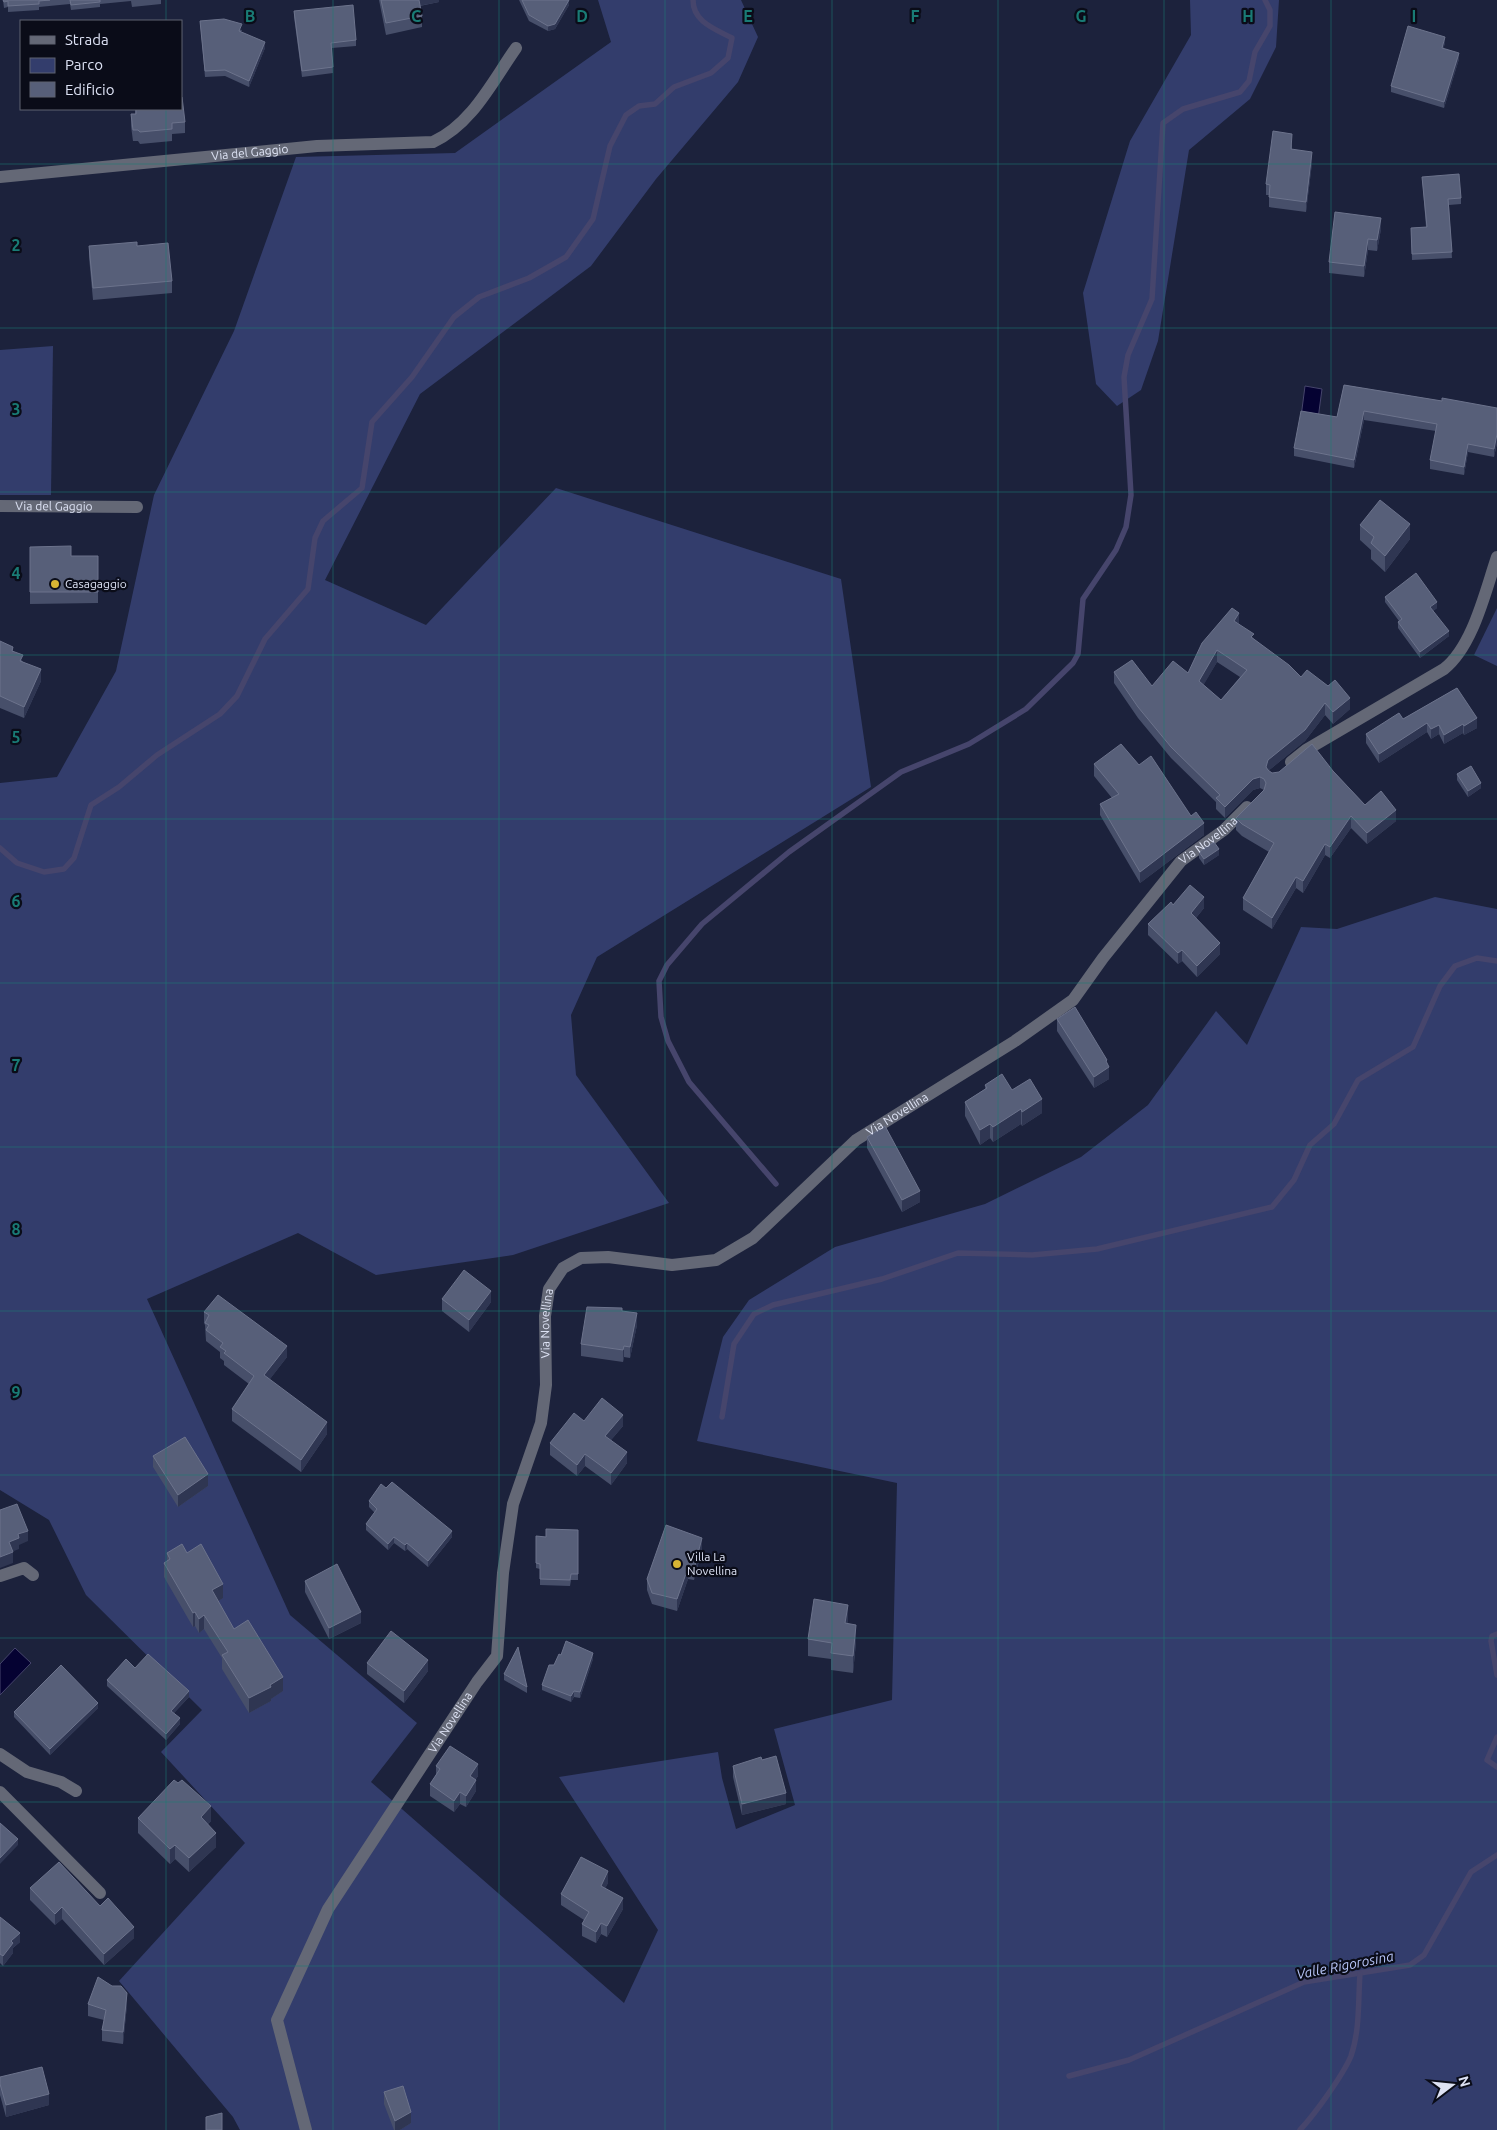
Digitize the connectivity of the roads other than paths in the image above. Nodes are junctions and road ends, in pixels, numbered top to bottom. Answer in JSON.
{"nodes":[{"id":1,"x":516,"y":48,"type":"dead end"},
{"id":2,"x":0,"y":177,"type":"edge"},
{"id":3,"x":0,"y":506,"type":"edge"},
{"id":4,"x":137,"y":507,"type":"dead end"},
{"id":5,"x":1497,"y":557,"type":"edge"},
{"id":6,"x":1281,"y":771,"type":"edge"},
{"id":7,"x":1258,"y":796,"type":"edge"},
{"id":8,"x":33,"y":1575,"type":"dead end"},
{"id":9,"x":0,"y":1576,"type":"edge"},
{"id":10,"x":0,"y":1754,"type":"edge"},
{"id":11,"x":76,"y":1791,"type":"dead end"},
{"id":12,"x":0,"y":1792,"type":"edge"},
{"id":13,"x":100,"y":1893,"type":"dead end"},
{"id":14,"x":306,"y":2130,"type":"edge"}],
"edges":[{"from":1,"to":2,"type":"street","name":"Via del Gaggio"},
{"from":3,"to":4,"type":"street","name":"Via del Gaggio"},
{"from":5,"to":6,"type":"street"},
{"from":7,"to":14,"type":"street","name":"Via Novellina"},
{"from":8,"to":9,"type":"street"},
{"from":10,"to":11,"type":"street"},
{"from":12,"to":13,"type":"street"}]}
